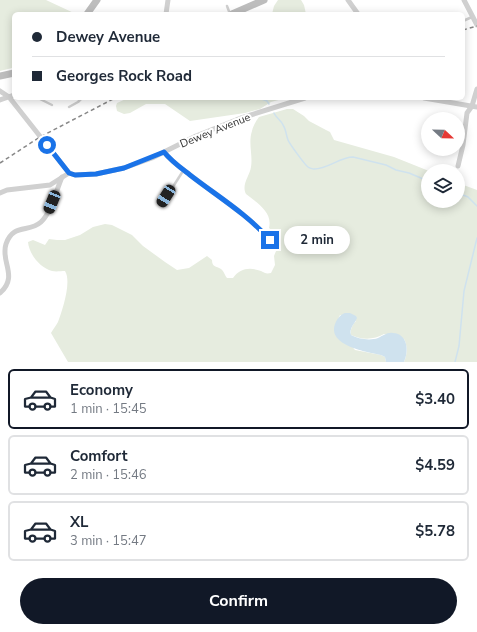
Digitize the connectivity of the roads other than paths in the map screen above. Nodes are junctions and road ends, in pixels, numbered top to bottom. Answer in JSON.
{"nodes":[{"id":1,"x":97,"y":0,"type":"edge"},
{"id":2,"x":168,"y":0,"type":"edge"},
{"id":3,"x":264,"y":0,"type":"edge"},
{"id":4,"x":356,"y":0,"type":"edge"},
{"id":5,"x":464,"y":0,"type":"edge"},
{"id":6,"x":349,"y":2,"type":"edge"},
{"id":7,"x":227,"y":6,"type":"dead end"},
{"id":8,"x":88,"y":12,"type":"edge"},
{"id":9,"x":166,"y":12,"type":"edge"},
{"id":10,"x":230,"y":12,"type":"edge"},
{"id":11,"x":236,"y":12,"type":"edge"},
{"id":12,"x":356,"y":12,"type":"edge"},
{"id":13,"x":473,"y":17,"type":"junction"},
{"id":14,"x":465,"y":20,"type":"edge"},
{"id":15,"x":477,"y":25,"type":"edge"},
{"id":16,"x":12,"y":73,"type":"edge"},
{"id":17,"x":0,"y":76,"type":"edge"},
{"id":18,"x":477,"y":89,"type":"edge"},
{"id":19,"x":0,"y":90,"type":"edge"},
{"id":20,"x":12,"y":96,"type":"edge"},
{"id":21,"x":0,"y":100,"type":"edge"},
{"id":22,"x":15,"y":100,"type":"edge"},
{"id":23,"x":42,"y":100,"type":"edge"},
{"id":24,"x":80,"y":100,"type":"edge"},
{"id":25,"x":298,"y":100,"type":"edge"},
{"id":26,"x":435,"y":100,"type":"edge"},
{"id":27,"x":52,"y":106,"type":"dead end"},
{"id":28,"x":69,"y":107,"type":"dead end"},
{"id":29,"x":475,"y":107,"type":"edge"},
{"id":30,"x":164,"y":152,"type":"junction"},
{"id":31,"x":458,"y":164,"type":"edge"},
{"id":32,"x":184,"y":170,"type":"junction"},
{"id":33,"x":69,"y":173,"type":"junction"},
{"id":34,"x":62,"y":178,"type":"junction"},
{"id":35,"x":0,"y":192,"type":"edge"},
{"id":36,"x":162,"y":204,"type":"dead end"},
{"id":37,"x":270,"y":240,"type":"dead end"},
{"id":38,"x":0,"y":293,"type":"edge"}],
"edges":[{"from":1,"to":8,"type":"main road"},
{"from":2,"to":9,"type":"street"},
{"from":3,"to":11,"type":"main road"},
{"from":4,"to":6,"type":"street"},
{"from":5,"to":13,"type":"street"},
{"from":6,"to":12,"type":"street"},
{"from":7,"to":10,"type":"lane"},
{"from":13,"to":14,"type":"lane"},
{"from":13,"to":15,"type":"street"},
{"from":16,"to":17,"type":"main road"},
{"from":18,"to":29,"type":"street"},
{"from":19,"to":20,"type":"street"},
{"from":20,"to":21,"type":"street"},
{"from":22,"to":33,"type":"street"},
{"from":23,"to":27,"type":"lane"},
{"from":24,"to":28,"type":"lane"},
{"from":25,"to":30,"type":"street","name":"Dewey Avenue"},
{"from":26,"to":29,"type":"street"},
{"from":29,"to":31,"type":"street"},
{"from":30,"to":32,"type":"street"},
{"from":30,"to":33,"type":"street","name":"Dewey Avenue"},
{"from":32,"to":36,"type":"lane"},
{"from":32,"to":37,"type":"street"},
{"from":33,"to":34,"type":"street"},
{"from":34,"to":35,"type":"street"},
{"from":34,"to":38,"type":"street"}]}
